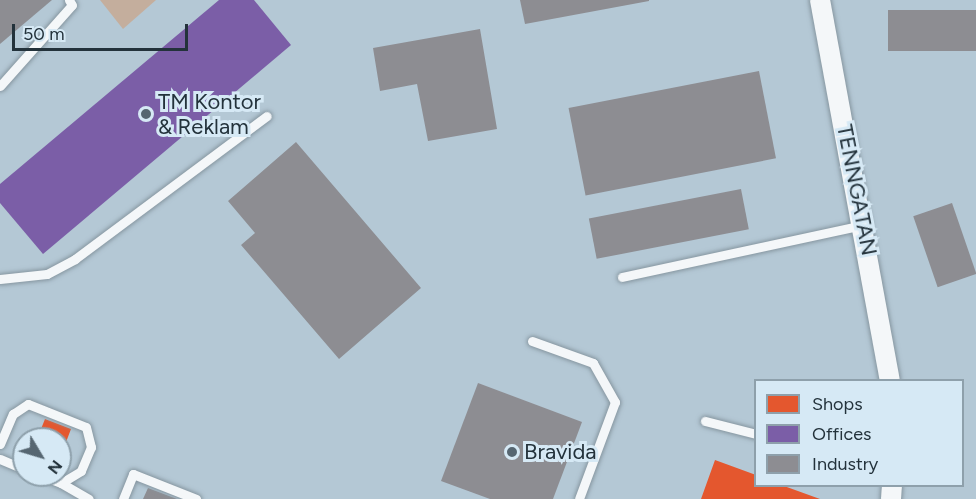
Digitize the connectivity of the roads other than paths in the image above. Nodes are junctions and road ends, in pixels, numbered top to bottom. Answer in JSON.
{"nodes":[{"id":1,"x":69,"y":0,"type":"edge"},
{"id":2,"x":820,"y":0,"type":"edge"},
{"id":3,"x":0,"y":86,"type":"edge"},
{"id":4,"x":267,"y":116,"type":"dead end"},
{"id":5,"x":864,"y":224,"type":"junction"},
{"id":6,"x":622,"y":277,"type":"dead end"},
{"id":7,"x":0,"y":279,"type":"edge"},
{"id":8,"x":532,"y":341,"type":"dead end"},
{"id":9,"x":891,"y":379,"type":"edge"},
{"id":10,"x":705,"y":421,"type":"dead end"},
{"id":11,"x":754,"y":433,"type":"edge"},
{"id":12,"x":0,"y":444,"type":"edge"},
{"id":13,"x":72,"y":476,"type":"edge"},
{"id":14,"x":68,"y":487,"type":"edge"},
{"id":15,"x":89,"y":499,"type":"edge"},
{"id":16,"x":123,"y":499,"type":"edge"},
{"id":17,"x":196,"y":499,"type":"edge"},
{"id":18,"x":579,"y":499,"type":"edge"}],
"edges":[{"from":1,"to":3,"type":"lane"},
{"from":2,"to":5,"type":"street","name":"TENNGATAN"},
{"from":4,"to":7,"type":"lane"},
{"from":5,"to":6,"type":"lane"},
{"from":5,"to":9,"type":"street","name":"TENNGATAN"},
{"from":8,"to":18,"type":"lane"},
{"from":10,"to":11,"type":"lane"},
{"from":12,"to":13,"type":"lane"},
{"from":14,"to":15,"type":"lane"},
{"from":16,"to":17,"type":"lane"}]}
